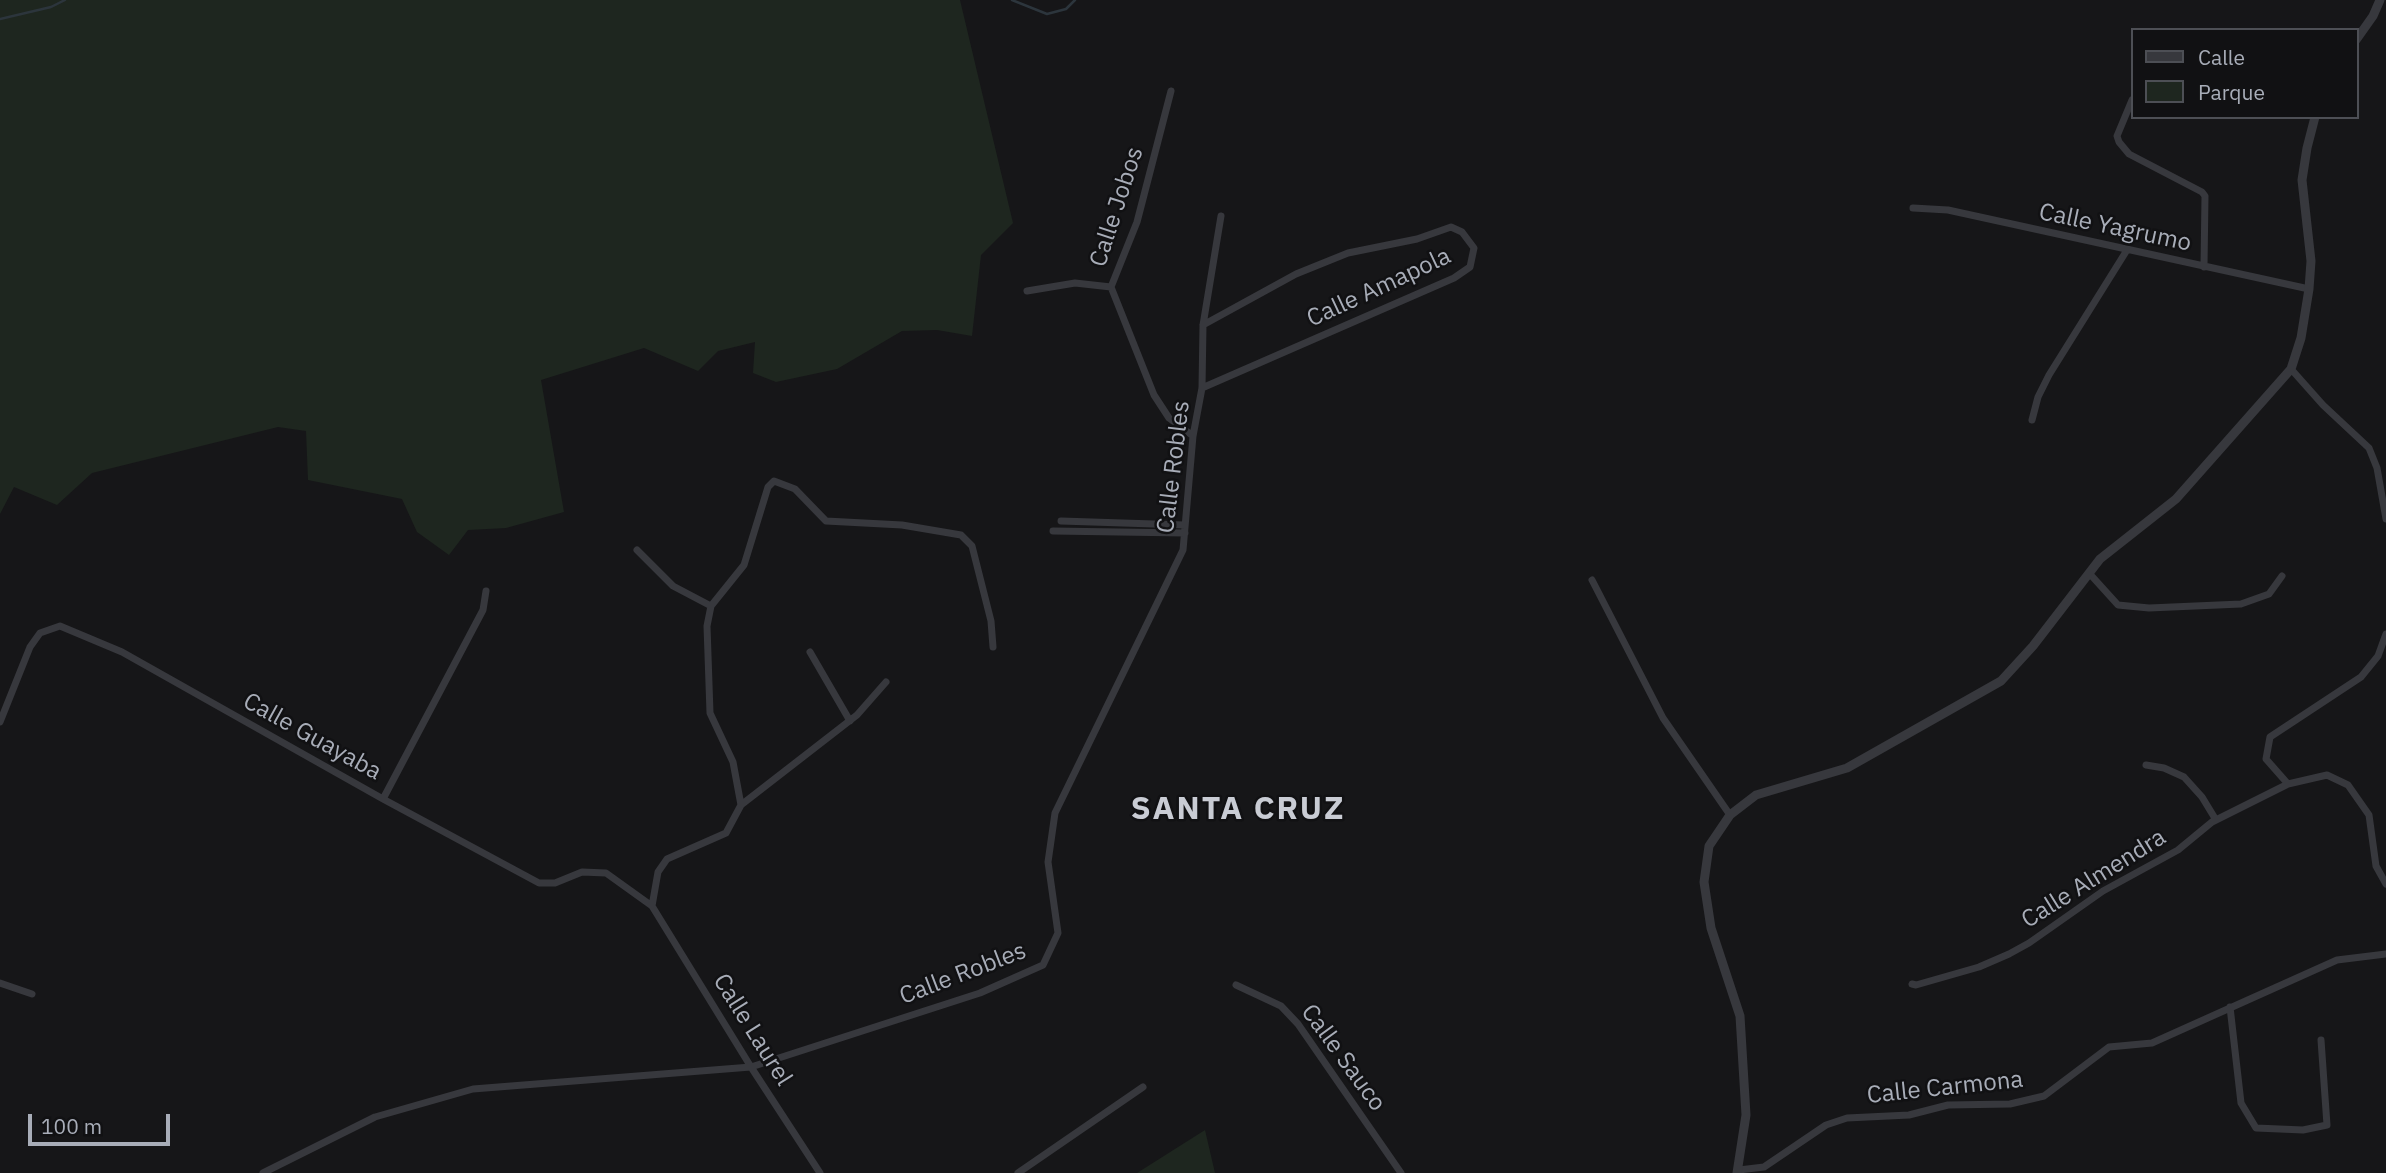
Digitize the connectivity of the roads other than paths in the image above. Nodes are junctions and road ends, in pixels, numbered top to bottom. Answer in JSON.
{"nodes":[{"id":1,"x":2380,"y":0,"type":"edge"},
{"id":2,"x":2358,"y":37,"type":"edge"},
{"id":3,"x":1171,"y":92,"type":"dead end"},
{"id":4,"x":2130,"y":105,"type":"edge"},
{"id":5,"x":2314,"y":119,"type":"edge"},
{"id":6,"x":1913,"y":208,"type":"dead end"},
{"id":7,"x":1221,"y":216,"type":"dead end"},
{"id":8,"x":2127,"y":250,"type":"junction"},
{"id":9,"x":2204,"y":267,"type":"junction"},
{"id":10,"x":1111,"y":287,"type":"junction"},
{"id":11,"x":2309,"y":289,"type":"junction"},
{"id":12,"x":1027,"y":291,"type":"dead end"},
{"id":13,"x":1203,"y":326,"type":"junction"},
{"id":14,"x":2291,"y":369,"type":"junction"},
{"id":15,"x":1202,"y":388,"type":"junction"},
{"id":16,"x":2032,"y":420,"type":"dead end"},
{"id":17,"x":1193,"y":436,"type":"junction"},
{"id":18,"x":2386,"y":519,"type":"edge"},
{"id":19,"x":1061,"y":521,"type":"dead end"},
{"id":20,"x":1185,"y":529,"type":"junction"},
{"id":21,"x":1054,"y":531,"type":"dead end"},
{"id":22,"x":637,"y":550,"type":"dead end"},
{"id":23,"x":2089,"y":573,"type":"junction"},
{"id":24,"x":2282,"y":576,"type":"dead end"},
{"id":25,"x":1592,"y":580,"type":"dead end"},
{"id":26,"x":486,"y":591,"type":"dead end"},
{"id":27,"x":711,"y":606,"type":"junction"},
{"id":28,"x":2386,"y":634,"type":"edge"},
{"id":29,"x":992,"y":647,"type":"dead end"},
{"id":30,"x":810,"y":652,"type":"dead end"},
{"id":31,"x":886,"y":682,"type":"dead end"},
{"id":32,"x":850,"y":720,"type":"junction"},
{"id":33,"x":0,"y":722,"type":"edge"},
{"id":34,"x":2146,"y":765,"type":"dead end"},
{"id":35,"x":2288,"y":784,"type":"junction"},
{"id":36,"x":383,"y":799,"type":"junction"},
{"id":37,"x":741,"y":805,"type":"junction"},
{"id":38,"x":1730,"y":815,"type":"junction"},
{"id":39,"x":2216,"y":820,"type":"junction"},
{"id":40,"x":2386,"y":884,"type":"edge"},
{"id":41,"x":652,"y":906,"type":"junction"},
{"id":42,"x":2386,"y":954,"type":"edge"},
{"id":43,"x":0,"y":983,"type":"edge"},
{"id":44,"x":1912,"y":984,"type":"dead end"},
{"id":45,"x":1236,"y":985,"type":"dead end"},
{"id":46,"x":32,"y":994,"type":"dead end"},
{"id":47,"x":2230,"y":1007,"type":"junction"},
{"id":48,"x":2321,"y":1040,"type":"dead end"},
{"id":49,"x":751,"y":1067,"type":"junction"},
{"id":50,"x":1143,"y":1087,"type":"dead end"},
{"id":51,"x":1738,"y":1172,"type":"edge"},
{"id":52,"x":263,"y":1173,"type":"edge"},
{"id":53,"x":820,"y":1173,"type":"edge"},
{"id":54,"x":1018,"y":1173,"type":"edge"},
{"id":55,"x":1401,"y":1173,"type":"edge"}],
"edges":[{"from":1,"to":2,"type":"street"},
{"from":3,"to":10,"type":"street","name":"Calle Jobos"},
{"from":4,"to":9,"type":"street"},
{"from":5,"to":11,"type":"street"},
{"from":6,"to":8,"type":"street","name":"Calle Yagrumo"},
{"from":7,"to":13,"type":"street","name":"Calle Robles"},
{"from":8,"to":9,"type":"street","name":"Calle Yagrumo"},
{"from":8,"to":16,"type":"street"},
{"from":9,"to":11,"type":"street","name":"Calle Yagrumo"},
{"from":10,"to":12,"type":"street"},
{"from":10,"to":17,"type":"street","name":"Calle Jobos"},
{"from":11,"to":14,"type":"street"},
{"from":13,"to":15,"type":"street","name":"Calle Robles"},
{"from":13,"to":15,"type":"street","name":"Calle Amapola"},
{"from":14,"to":18,"type":"street"},
{"from":14,"to":23,"type":"street"},
{"from":15,"to":17,"type":"street","name":"Calle Robles"},
{"from":17,"to":20,"type":"street","name":"Calle Robles"},
{"from":19,"to":20,"type":"street"},
{"from":20,"to":21,"type":"street"},
{"from":20,"to":49,"type":"street","name":"Calle Robles"},
{"from":22,"to":27,"type":"street"},
{"from":23,"to":24,"type":"street"},
{"from":23,"to":38,"type":"street"},
{"from":25,"to":38,"type":"street"},
{"from":26,"to":36,"type":"street"},
{"from":27,"to":29,"type":"street"},
{"from":27,"to":37,"type":"street"},
{"from":28,"to":35,"type":"street"},
{"from":30,"to":32,"type":"street"},
{"from":31,"to":32,"type":"street"},
{"from":32,"to":37,"type":"street"},
{"from":33,"to":36,"type":"street","name":"Calle Guayaba"},
{"from":34,"to":39,"type":"street"},
{"from":35,"to":39,"type":"street","name":"Calle Almendra"},
{"from":35,"to":40,"type":"street","name":"Calle Almendra"},
{"from":36,"to":41,"type":"street","name":"Calle Guayaba"},
{"from":37,"to":41,"type":"street"},
{"from":38,"to":51,"type":"street"},
{"from":39,"to":44,"type":"street","name":"Calle Almendra"},
{"from":41,"to":49,"type":"street","name":"Calle Laurel"},
{"from":42,"to":47,"type":"street","name":"Calle Carmona"},
{"from":43,"to":46,"type":"street"},
{"from":45,"to":55,"type":"street","name":"Calle Sauco"},
{"from":47,"to":48,"type":"street"},
{"from":47,"to":51,"type":"street","name":"Calle Carmona"},
{"from":49,"to":52,"type":"street","name":"Calle Robles"},
{"from":49,"to":53,"type":"street","name":"Calle Laurel"},
{"from":50,"to":54,"type":"street"}]}
